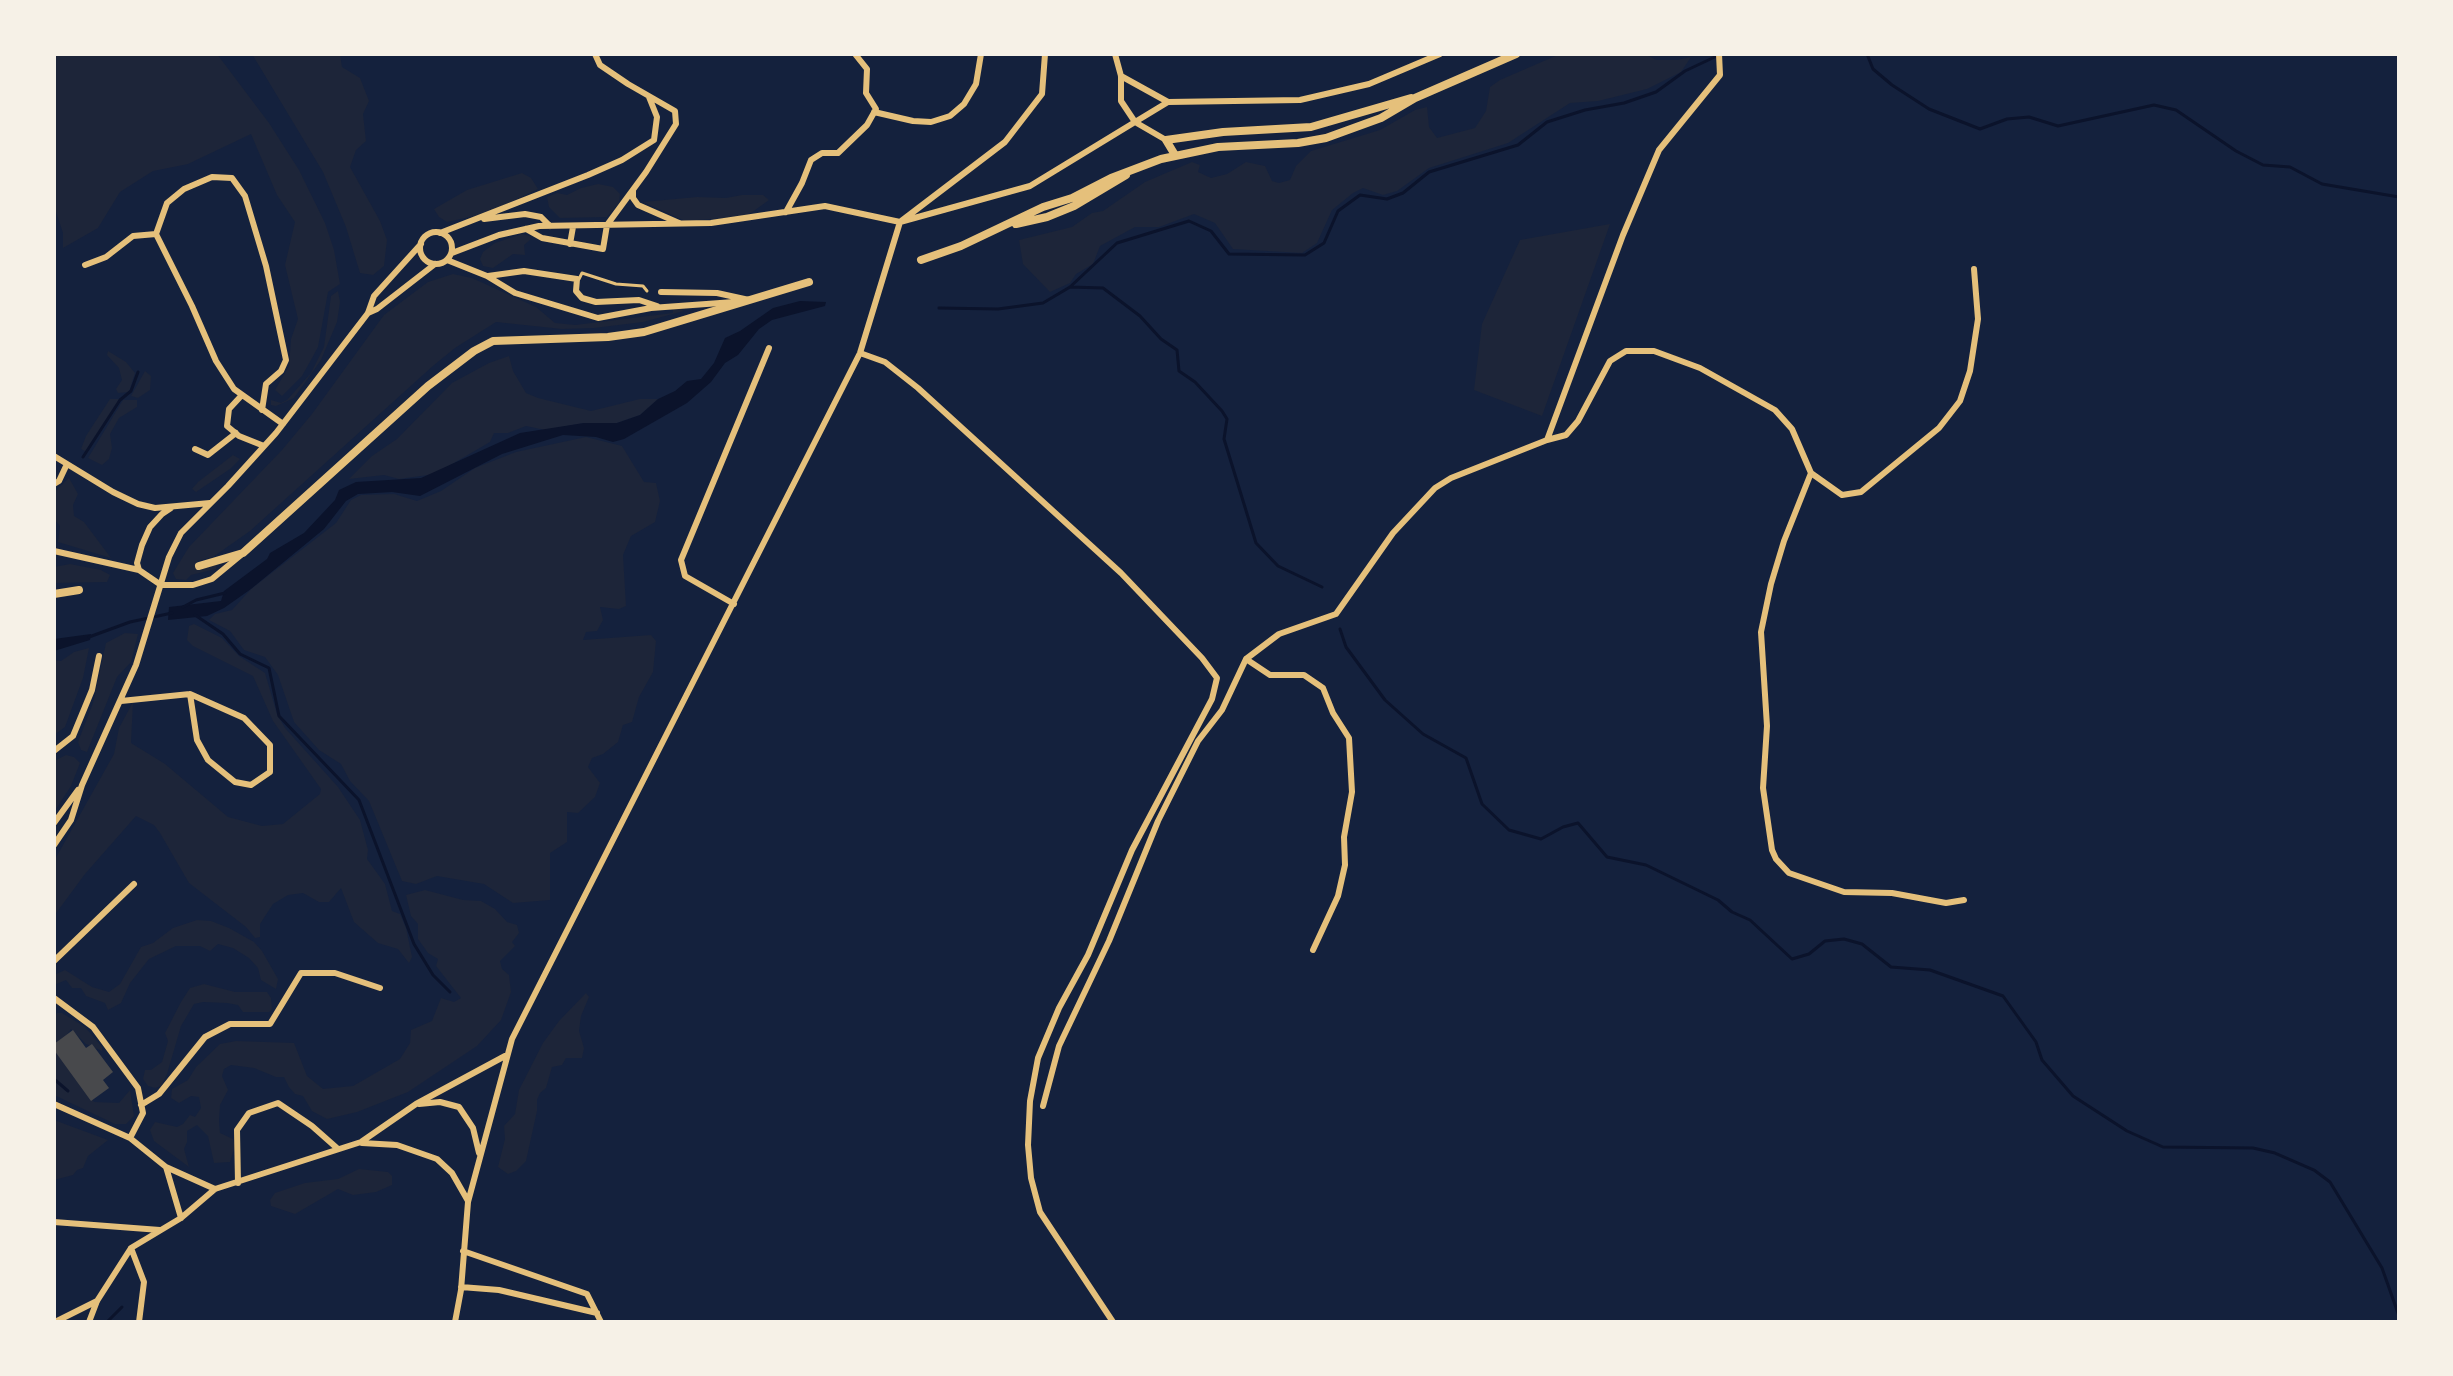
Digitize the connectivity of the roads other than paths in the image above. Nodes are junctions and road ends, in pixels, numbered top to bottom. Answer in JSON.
{"nodes":[{"id":1,"x":595,"y":54,"type":"edge"},
{"id":2,"x":855,"y":54,"type":"edge"},
{"id":3,"x":981,"y":54,"type":"edge"},
{"id":4,"x":1045,"y":54,"type":"edge"},
{"id":5,"x":1115,"y":54,"type":"edge"},
{"id":6,"x":1440,"y":54,"type":"edge"},
{"id":7,"x":1516,"y":54,"type":"edge"},
{"id":8,"x":1719,"y":54,"type":"edge"},
{"id":9,"x":1121,"y":76,"type":"junction"},
{"id":10,"x":648,"y":96,"type":"junction"},
{"id":11,"x":1415,"y":98,"type":"junction"},
{"id":12,"x":1168,"y":102,"type":"junction"},
{"id":13,"x":874,"y":112,"type":"junction"},
{"id":14,"x":1135,"y":122,"type":"junction"},
{"id":15,"x":1166,"y":140,"type":"junction"},
{"id":16,"x":1175,"y":155,"type":"junction"},
{"id":17,"x":633,"y":190,"type":"junction"},
{"id":18,"x":786,"y":212,"type":"junction"},
{"id":19,"x":900,"y":222,"type":"junction"},
{"id":20,"x":681,"y":224,"type":"junction"},
{"id":21,"x":607,"y":225,"type":"junction"},
{"id":22,"x":458,"y":226,"type":"junction"},
{"id":23,"x":551,"y":226,"type":"junction"},
{"id":24,"x":573,"y":227,"type":"junction"},
{"id":25,"x":526,"y":229,"type":"junction"},
{"id":26,"x":440,"y":232,"type":"junction"},
{"id":27,"x":156,"y":234,"type":"junction"},
{"id":28,"x":549,"y":239,"type":"junction"},
{"id":29,"x":570,"y":243,"type":"junction"},
{"id":30,"x":422,"y":244,"type":"junction"},
{"id":31,"x":452,"y":253,"type":"junction"},
{"id":32,"x":447,"y":260,"type":"junction"},
{"id":33,"x":921,"y":260,"type":"dead end"},
{"id":34,"x":435,"y":264,"type":"junction"},
{"id":35,"x":86,"y":265,"type":"dead end"},
{"id":36,"x":1974,"y":269,"type":"dead end"},
{"id":37,"x":487,"y":276,"type":"junction"},
{"id":38,"x":579,"y":279,"type":"junction"},
{"id":39,"x":809,"y":282,"type":"dead end"},
{"id":40,"x":647,"y":291,"type":"dead end"},
{"id":41,"x":661,"y":292,"type":"dead end"},
{"id":42,"x":749,"y":300,"type":"junction"},
{"id":43,"x":663,"y":308,"type":"junction"},
{"id":44,"x":368,"y":313,"type":"junction"},
{"id":45,"x":769,"y":348,"type":"dead end"},
{"id":46,"x":860,"y":353,"type":"junction"},
{"id":47,"x":242,"y":395,"type":"junction"},
{"id":48,"x":262,"y":410,"type":"junction"},
{"id":49,"x":284,"y":424,"type":"junction"},
{"id":50,"x":236,"y":433,"type":"junction"},
{"id":51,"x":1547,"y":440,"type":"junction"},
{"id":52,"x":264,"y":446,"type":"junction"},
{"id":53,"x":195,"y":449,"type":"dead end"},
{"id":54,"x":54,"y":456,"type":"edge"},
{"id":55,"x":67,"y":464,"type":"junction"},
{"id":56,"x":1811,"y":473,"type":"junction"},
{"id":57,"x":54,"y":484,"type":"edge"},
{"id":58,"x":210,"y":503,"type":"junction"},
{"id":59,"x":179,"y":506,"type":"junction"},
{"id":60,"x":54,"y":551,"type":"edge"},
{"id":61,"x":243,"y":553,"type":"junction"},
{"id":62,"x":199,"y":566,"type":"dead end"},
{"id":63,"x":139,"y":570,"type":"junction"},
{"id":64,"x":161,"y":585,"type":"junction"},
{"id":65,"x":80,"y":590,"type":"dead end"},
{"id":66,"x":54,"y":594,"type":"edge"},
{"id":67,"x":734,"y":604,"type":"junction"},
{"id":68,"x":99,"y":656,"type":"dead end"},
{"id":69,"x":1246,"y":659,"type":"junction"},
{"id":70,"x":190,"y":694,"type":"junction"},
{"id":71,"x":121,"y":701,"type":"junction"},
{"id":72,"x":54,"y":751,"type":"edge"},
{"id":73,"x":82,"y":785,"type":"junction"},
{"id":74,"x":54,"y":823,"type":"edge"},
{"id":75,"x":54,"y":845,"type":"edge"},
{"id":76,"x":134,"y":884,"type":"dead end"},
{"id":77,"x":1964,"y":900,"type":"dead end"},
{"id":78,"x":1313,"y":950,"type":"dead end"},
{"id":79,"x":54,"y":961,"type":"edge"},
{"id":80,"x":380,"y":988,"type":"dead end"},
{"id":81,"x":54,"y":998,"type":"edge"},
{"id":82,"x":505,"y":1056,"type":"junction"},
{"id":83,"x":54,"y":1104,"type":"edge"},
{"id":84,"x":416,"y":1104,"type":"junction"},
{"id":85,"x":141,"y":1105,"type":"junction"},
{"id":86,"x":1043,"y":1106,"type":"dead end"},
{"id":87,"x":130,"y":1138,"type":"junction"},
{"id":88,"x":361,"y":1143,"type":"junction"},
{"id":89,"x":338,"y":1149,"type":"junction"},
{"id":90,"x":480,"y":1156,"type":"junction"},
{"id":91,"x":166,"y":1167,"type":"junction"},
{"id":92,"x":238,"y":1183,"type":"junction"},
{"id":93,"x":215,"y":1189,"type":"junction"},
{"id":94,"x":468,"y":1202,"type":"junction"},
{"id":95,"x":181,"y":1218,"type":"junction"},
{"id":96,"x":54,"y":1222,"type":"edge"},
{"id":97,"x":160,"y":1230,"type":"junction"},
{"id":98,"x":131,"y":1248,"type":"junction"},
{"id":99,"x":463,"y":1251,"type":"junction"},
{"id":100,"x":461,"y":1287,"type":"junction"},
{"id":101,"x":97,"y":1301,"type":"junction"},
{"id":102,"x":597,"y":1313,"type":"junction"},
{"id":103,"x":54,"y":1322,"type":"edge"},
{"id":104,"x":90,"y":1322,"type":"edge"},
{"id":105,"x":139,"y":1322,"type":"edge"},
{"id":106,"x":455,"y":1322,"type":"edge"},
{"id":107,"x":601,"y":1322,"type":"edge"},
{"id":108,"x":1113,"y":1322,"type":"edge"}],
"edges":[{"from":1,"to":10,"type":"street"},
{"from":2,"to":13,"type":"street"},
{"from":3,"to":13,"type":"street"},
{"from":4,"to":19,"type":"street"},
{"from":5,"to":9,"type":"street"},
{"from":6,"to":12,"type":"street"},
{"from":7,"to":11,"type":"street"},
{"from":8,"to":51,"type":"street"},
{"from":9,"to":12,"type":"street"},
{"from":9,"to":14,"type":"street"},
{"from":10,"to":17,"type":"street"},
{"from":10,"to":22,"type":"street"},
{"from":11,"to":15,"type":"street"},
{"from":11,"to":16,"type":"street"},
{"from":12,"to":14,"type":"street"},
{"from":13,"to":18,"type":"street"},
{"from":14,"to":15,"type":"street"},
{"from":14,"to":19,"type":"street"},
{"from":15,"to":16,"type":"street"},
{"from":16,"to":33,"type":"street"},
{"from":17,"to":20,"type":"street"},
{"from":17,"to":21,"type":"street"},
{"from":18,"to":19,"type":"street"},
{"from":18,"to":20,"type":"street"},
{"from":19,"to":46,"type":"street"},
{"from":20,"to":21,"type":"street"},
{"from":21,"to":24,"type":"street"},
{"from":21,"to":29,"type":"street"},
{"from":22,"to":23,"type":"street"},
{"from":22,"to":26,"type":"street"},
{"from":23,"to":24,"type":"street"},
{"from":23,"to":25,"type":"street"},
{"from":23,"to":28,"type":"street"},
{"from":24,"to":29,"type":"street"},
{"from":25,"to":28,"type":"street"},
{"from":25,"to":31,"type":"street"},
{"from":26,"to":30,"type":"street"},
{"from":26,"to":31,"type":"street"},
{"from":27,"to":35,"type":"street"},
{"from":27,"to":47,"type":"street"},
{"from":27,"to":48,"type":"street"},
{"from":28,"to":29,"type":"street"},
{"from":30,"to":34,"type":"street"},
{"from":30,"to":44,"type":"street"},
{"from":31,"to":32,"type":"street"},
{"from":32,"to":34,"type":"street"},
{"from":32,"to":37,"type":"street"},
{"from":34,"to":44,"type":"street"},
{"from":36,"to":56,"type":"street"},
{"from":37,"to":38,"type":"street"},
{"from":37,"to":43,"type":"street"},
{"from":38,"to":40,"type":"lane"},
{"from":38,"to":43,"type":"street"},
{"from":39,"to":42,"type":"street"},
{"from":41,"to":42,"type":"street"},
{"from":42,"to":43,"type":"street"},
{"from":42,"to":61,"type":"street"},
{"from":44,"to":49,"type":"street"},
{"from":45,"to":67,"type":"street"},
{"from":46,"to":67,"type":"street"},
{"from":46,"to":108,"type":"street"},
{"from":47,"to":48,"type":"street"},
{"from":47,"to":50,"type":"street"},
{"from":48,"to":49,"type":"street"},
{"from":49,"to":52,"type":"street"},
{"from":50,"to":52,"type":"street"},
{"from":50,"to":53,"type":"street"},
{"from":51,"to":56,"type":"street"},
{"from":51,"to":69,"type":"street"},
{"from":52,"to":58,"type":"street"},
{"from":54,"to":55,"type":"street"},
{"from":55,"to":57,"type":"street"},
{"from":55,"to":59,"type":"street"},
{"from":56,"to":77,"type":"street"},
{"from":58,"to":59,"type":"street"},
{"from":58,"to":64,"type":"street"},
{"from":59,"to":63,"type":"street"},
{"from":60,"to":63,"type":"street"},
{"from":61,"to":62,"type":"street"},
{"from":61,"to":64,"type":"street"},
{"from":63,"to":64,"type":"street"},
{"from":64,"to":71,"type":"street"},
{"from":65,"to":66,"type":"street"},
{"from":67,"to":82,"type":"street"},
{"from":68,"to":72,"type":"street"},
{"from":69,"to":78,"type":"street"},
{"from":69,"to":86,"type":"street"},
{"from":70,"to":70,"type":"street"},
{"from":70,"to":71,"type":"street"},
{"from":71,"to":73,"type":"street"},
{"from":73,"to":74,"type":"street"},
{"from":73,"to":75,"type":"street"},
{"from":76,"to":79,"type":"street"},
{"from":80,"to":85,"type":"street"},
{"from":81,"to":85,"type":"street"},
{"from":82,"to":84,"type":"street"},
{"from":82,"to":90,"type":"street"},
{"from":83,"to":87,"type":"street"},
{"from":84,"to":88,"type":"street"},
{"from":84,"to":90,"type":"street"},
{"from":85,"to":87,"type":"street"},
{"from":87,"to":91,"type":"street"},
{"from":88,"to":89,"type":"street"},
{"from":88,"to":94,"type":"street"},
{"from":89,"to":92,"type":"street"},
{"from":89,"to":92,"type":"street"},
{"from":90,"to":94,"type":"street"},
{"from":91,"to":93,"type":"street"},
{"from":91,"to":95,"type":"street"},
{"from":92,"to":93,"type":"street"},
{"from":93,"to":95,"type":"street"},
{"from":94,"to":99,"type":"street"},
{"from":95,"to":97,"type":"street"},
{"from":96,"to":97,"type":"street"},
{"from":97,"to":98,"type":"street"},
{"from":98,"to":101,"type":"street"},
{"from":98,"to":105,"type":"street"},
{"from":99,"to":100,"type":"street"},
{"from":99,"to":102,"type":"street"},
{"from":100,"to":102,"type":"street"},
{"from":100,"to":106,"type":"street"},
{"from":101,"to":103,"type":"street"},
{"from":101,"to":104,"type":"street"},
{"from":102,"to":107,"type":"street"}]}
